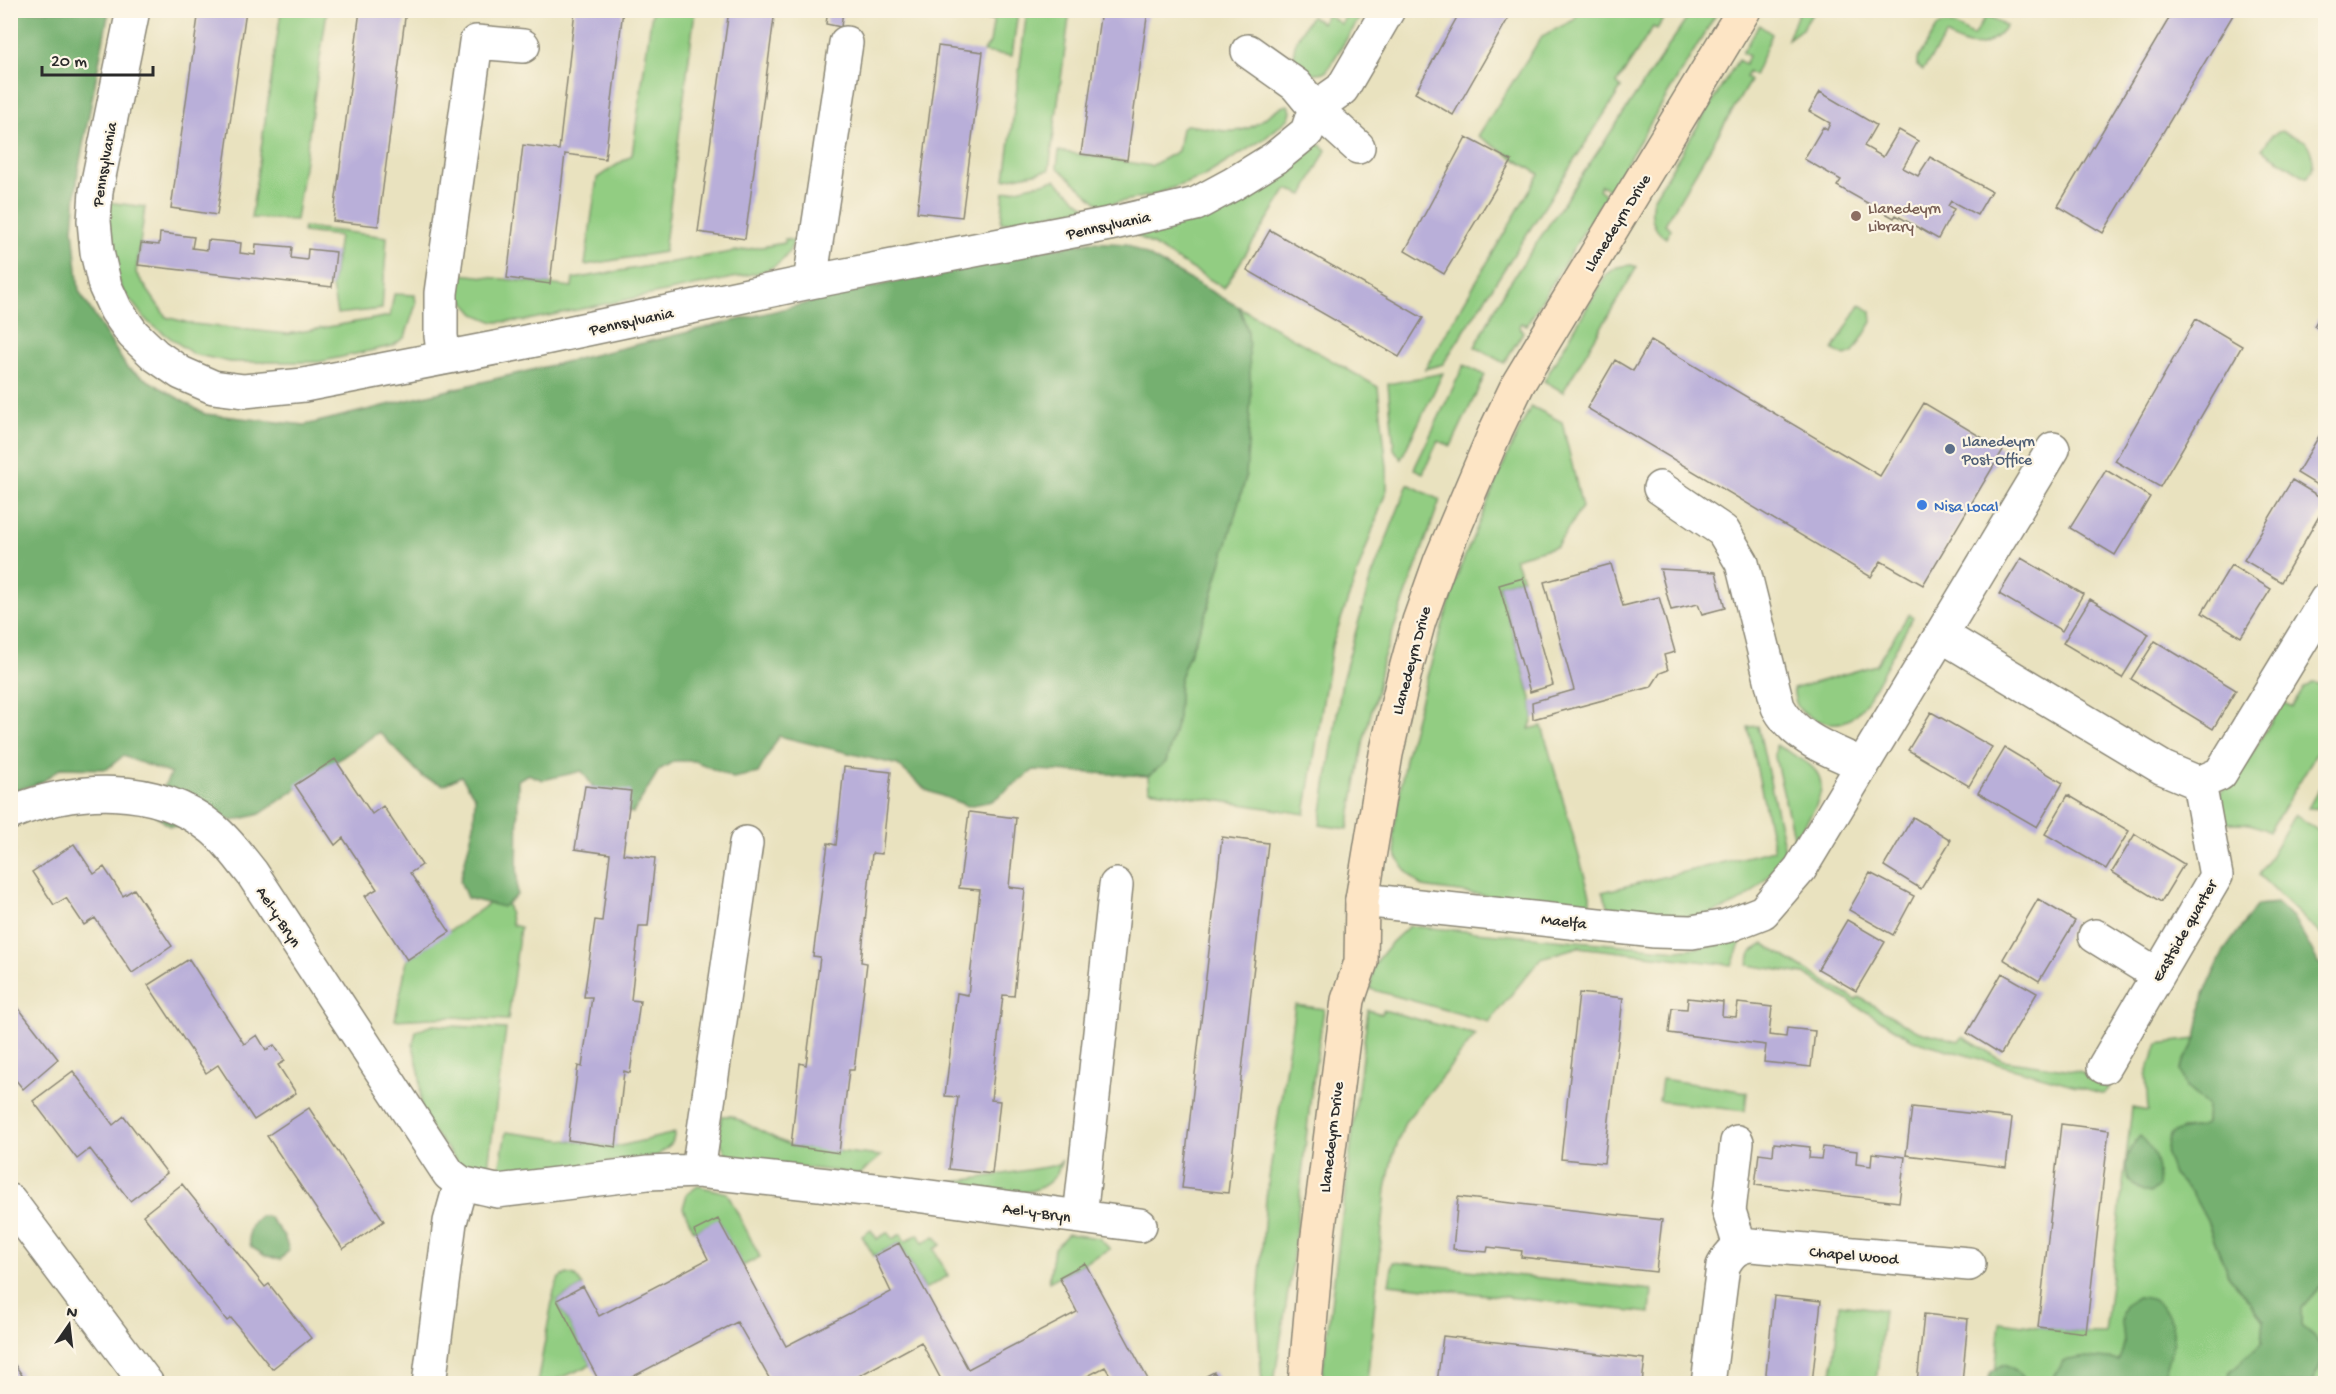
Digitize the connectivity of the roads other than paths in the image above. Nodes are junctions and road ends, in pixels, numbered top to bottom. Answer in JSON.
{"nodes":[{"id":1,"x":133,"y":10,"type":"edge"},
{"id":2,"x":1388,"y":10,"type":"edge"},
{"id":3,"x":1744,"y":10,"type":"edge"},
{"id":4,"x":846,"y":43,"type":"dead end"},
{"id":5,"x":523,"y":46,"type":"dead end"},
{"id":6,"x":1248,"y":51,"type":"dead end"},
{"id":7,"x":1315,"y":108,"type":"junction"},
{"id":8,"x":1358,"y":147,"type":"dead end"},
{"id":9,"x":810,"y":282,"type":"junction"},
{"id":10,"x":444,"y":358,"type":"junction"},
{"id":11,"x":2053,"y":449,"type":"dead end"},
{"id":12,"x":1660,"y":488,"type":"dead end"},
{"id":13,"x":2325,"y":600,"type":"edge"},
{"id":14,"x":1941,"y":635,"type":"junction"},
{"id":15,"x":2315,"y":642,"type":"edge"},
{"id":16,"x":1863,"y":765,"type":"junction"},
{"id":17,"x":2199,"y":783,"type":"junction"},
{"id":18,"x":10,"y":813,"type":"edge"},
{"id":19,"x":746,"y":843,"type":"dead end"},
{"id":20,"x":1116,"y":885,"type":"dead end"},
{"id":21,"x":1362,"y":900,"type":"junction"},
{"id":22,"x":2095,"y":936,"type":"dead end"},
{"id":23,"x":2158,"y":975,"type":"junction"},
{"id":24,"x":2104,"y":1067,"type":"dead end"},
{"id":25,"x":1737,"y":1142,"type":"dead end"},
{"id":26,"x":698,"y":1171,"type":"junction"},
{"id":27,"x":461,"y":1183,"type":"junction"},
{"id":28,"x":10,"y":1201,"type":"edge"},
{"id":29,"x":1080,"y":1217,"type":"junction"},
{"id":30,"x":1140,"y":1225,"type":"dead end"},
{"id":31,"x":1740,"y":1246,"type":"junction"},
{"id":32,"x":1969,"y":1264,"type":"dead end"},
{"id":33,"x":147,"y":1383,"type":"edge"},
{"id":34,"x":429,"y":1383,"type":"edge"},
{"id":35,"x":1305,"y":1383,"type":"edge"},
{"id":36,"x":1708,"y":1383,"type":"edge"}],
"edges":[{"from":1,"to":10,"type":"street","name":"Pennsylvania"},
{"from":2,"to":7,"type":"street"},
{"from":3,"to":21,"type":"street","name":"Llanedeyrn Drive"},
{"from":4,"to":9,"type":"street"},
{"from":5,"to":10,"type":"street"},
{"from":6,"to":7,"type":"street"},
{"from":7,"to":8,"type":"street"},
{"from":7,"to":9,"type":"street","name":"Pennsylvania"},
{"from":9,"to":10,"type":"street","name":"Pennsylvania"},
{"from":11,"to":14,"type":"street"},
{"from":12,"to":16,"type":"street"},
{"from":13,"to":15,"type":"street"},
{"from":14,"to":16,"type":"street"},
{"from":14,"to":17,"type":"street"},
{"from":15,"to":17,"type":"street"},
{"from":16,"to":21,"type":"street","name":"Maelfa"},
{"from":17,"to":23,"type":"street","name":"Eastside quarter"},
{"from":18,"to":27,"type":"street","name":"Ael-y-Bryn"},
{"from":19,"to":26,"type":"street"},
{"from":20,"to":29,"type":"street","name":"Ael-y-Bryn"},
{"from":21,"to":35,"type":"street","name":"Llanedeyrn Drive"},
{"from":22,"to":23,"type":"street"},
{"from":23,"to":24,"type":"street","name":"Eastside quarter"},
{"from":25,"to":31,"type":"street"},
{"from":26,"to":27,"type":"street","name":"Ael-y-Bryn"},
{"from":26,"to":29,"type":"street","name":"Ael-y-Bryn"},
{"from":27,"to":34,"type":"street"},
{"from":28,"to":33,"type":"street"},
{"from":29,"to":30,"type":"street"},
{"from":31,"to":32,"type":"street","name":"Chapel Wood"},
{"from":31,"to":36,"type":"street"}]}
